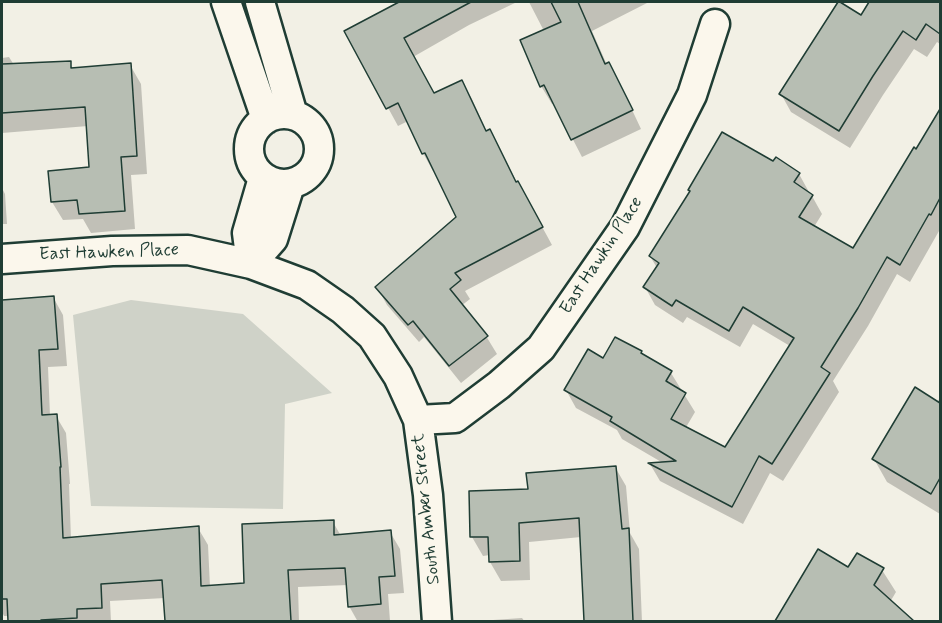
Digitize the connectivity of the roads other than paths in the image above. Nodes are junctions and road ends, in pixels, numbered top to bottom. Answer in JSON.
{"nodes":[{"id":1,"x":226,"y":2,"type":"edge"},
{"id":2,"x":260,"y":2,"type":"edge"},
{"id":3,"x":715,"y":24,"type":"dead end"},
{"id":4,"x":279,"y":117,"type":"junction"},
{"id":5,"x":276,"y":181,"type":"junction"},
{"id":6,"x":2,"y":259,"type":"edge"},
{"id":7,"x":251,"y":264,"type":"junction"},
{"id":8,"x":418,"y":420,"type":"junction"},
{"id":9,"x":437,"y":621,"type":"edge"}],
"edges":[{"from":1,"to":4,"type":"street"},
{"from":2,"to":4,"type":"street"},
{"from":3,"to":8,"type":"street","name":"East Hawkin Place"},
{"from":4,"to":5,"type":"street"},
{"from":4,"to":5,"type":"street"},
{"from":5,"to":7,"type":"street"},
{"from":6,"to":7,"type":"street","name":"East Hawken Place"},
{"from":7,"to":8,"type":"street","name":"South Amber Street"},
{"from":8,"to":9,"type":"street","name":"South Amber Street"}]}
